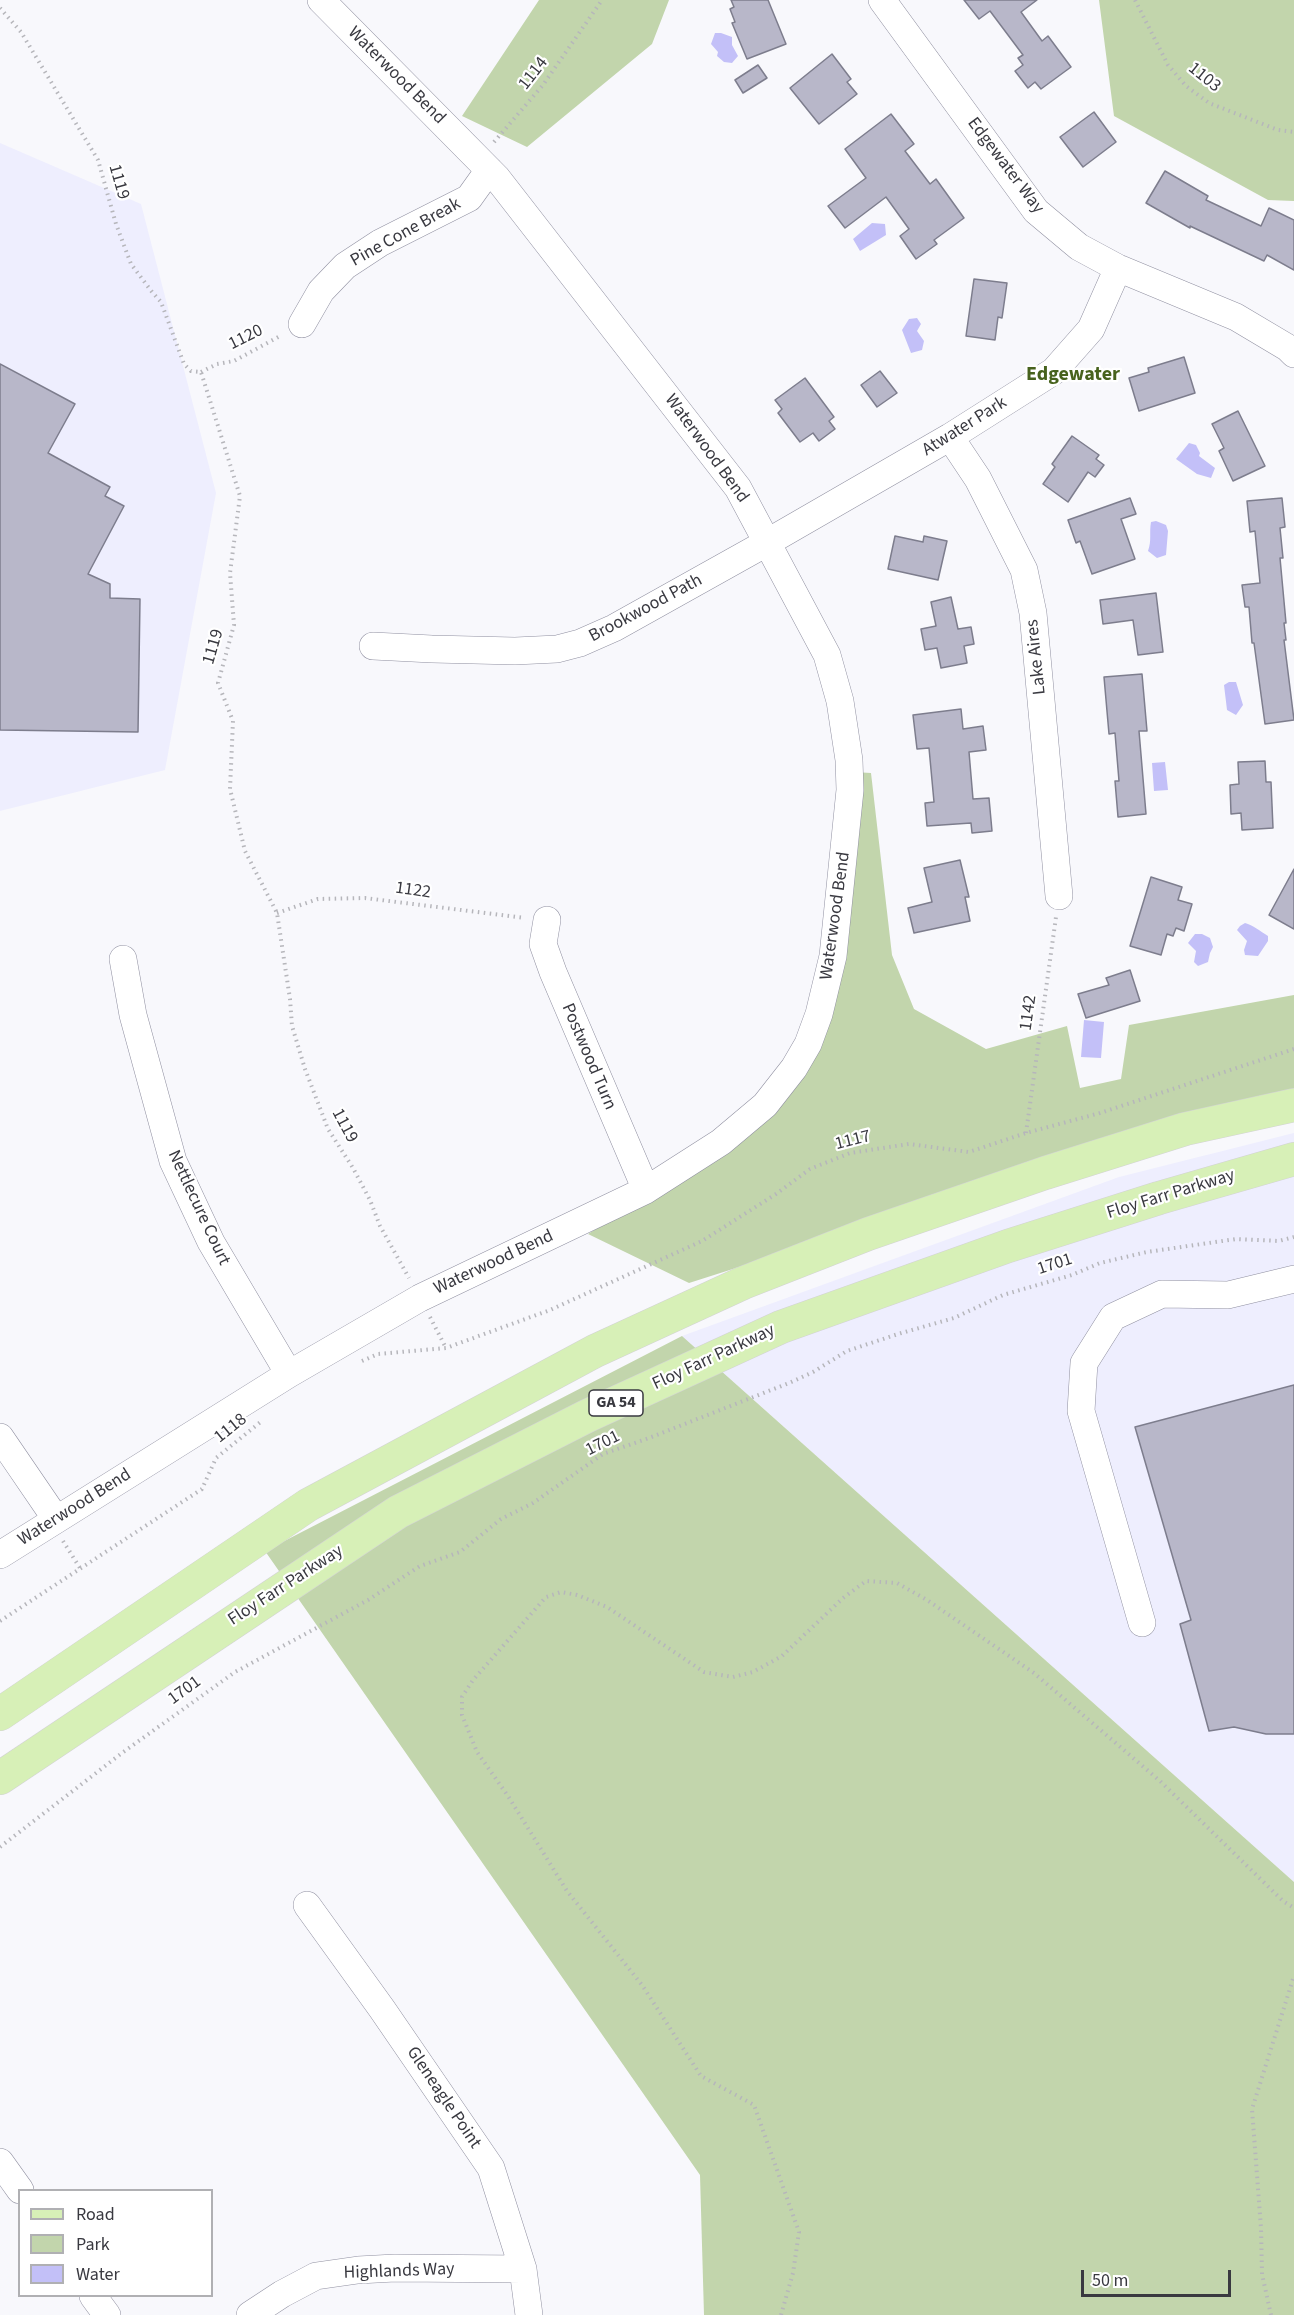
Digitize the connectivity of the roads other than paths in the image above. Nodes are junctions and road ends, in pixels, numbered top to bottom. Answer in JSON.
{"nodes":[{"id":1,"x":321,"y":0,"type":"edge"},
{"id":2,"x":882,"y":0,"type":"edge"},
{"id":3,"x":484,"y":164,"type":"junction"},
{"id":4,"x":1118,"y":268,"type":"junction"},
{"id":5,"x":302,"y":324,"type":"road end"},
{"id":6,"x":1294,"y":354,"type":"edge"},
{"id":7,"x":950,"y":437,"type":"junction"},
{"id":8,"x":768,"y":542,"type":"junction"},
{"id":9,"x":373,"y":646,"type":"dead end"},
{"id":10,"x":1059,"y":896,"type":"road end"},
{"id":11,"x":547,"y":920,"type":"road end"},
{"id":12,"x":123,"y":959,"type":"dead end"},
{"id":13,"x":1294,"y":1106,"type":"edge"},
{"id":14,"x":1294,"y":1159,"type":"edge"},
{"id":15,"x":646,"y":1190,"type":"junction"},
{"id":16,"x":1294,"y":1279,"type":"edge"},
{"id":17,"x":289,"y":1374,"type":"junction"},
{"id":18,"x":0,"y":1437,"type":"edge"},
{"id":19,"x":53,"y":1521,"type":"junction"},
{"id":20,"x":0,"y":1555,"type":"edge"},
{"id":21,"x":1142,"y":1623,"type":"dead end"},
{"id":22,"x":0,"y":1714,"type":"edge"},
{"id":23,"x":0,"y":1778,"type":"edge"},
{"id":24,"x":307,"y":1905,"type":"dead end"},
{"id":25,"x":0,"y":2162,"type":"edge"},
{"id":26,"x":19,"y":2189,"type":"edge"},
{"id":27,"x":524,"y":2269,"type":"junction"},
{"id":28,"x":94,"y":2297,"type":"edge"},
{"id":29,"x":107,"y":2315,"type":"edge"},
{"id":30,"x":250,"y":2315,"type":"edge"},
{"id":31,"x":530,"y":2315,"type":"edge"}],
"edges":[{"from":1,"to":3,"type":"street","name":"Waterwood Bend"},
{"from":2,"to":4,"type":"street","name":"Edgewater Way"},
{"from":3,"to":5,"type":"street","name":"Pine Cone Break"},
{"from":3,"to":8,"type":"street","name":"Waterwood Bend"},
{"from":4,"to":6,"type":"street","name":"Edgewater Way"},
{"from":4,"to":7,"type":"street","name":"Atwater Park"},
{"from":7,"to":8,"type":"street","name":"Atwater Park"},
{"from":7,"to":10,"type":"street","name":"Lake Aires"},
{"from":8,"to":9,"type":"street","name":"Brookwood Path"},
{"from":8,"to":15,"type":"street","name":"Waterwood Bend"},
{"from":11,"to":15,"type":"street","name":"Postwood Turn"},
{"from":12,"to":17,"type":"street","name":"Nettlecure Court"},
{"from":13,"to":22,"type":"main road"},
{"from":14,"to":23,"type":"main road","name":"Floy Farr Parkway","number":"GA 54"},
{"from":15,"to":17,"type":"street","name":"Waterwood Bend"},
{"from":16,"to":21,"type":"street"},
{"from":17,"to":19,"type":"street","name":"Waterwood Bend"},
{"from":18,"to":19,"type":"street"},
{"from":19,"to":20,"type":"street","name":"Waterwood Bend"},
{"from":24,"to":27,"type":"street","name":"Gleneagle Point"},
{"from":25,"to":26,"type":"street"},
{"from":27,"to":30,"type":"street","name":"Highlands Way"},
{"from":27,"to":31,"type":"street","name":"Gleneagle Point"},
{"from":28,"to":29,"type":"street"}]}
